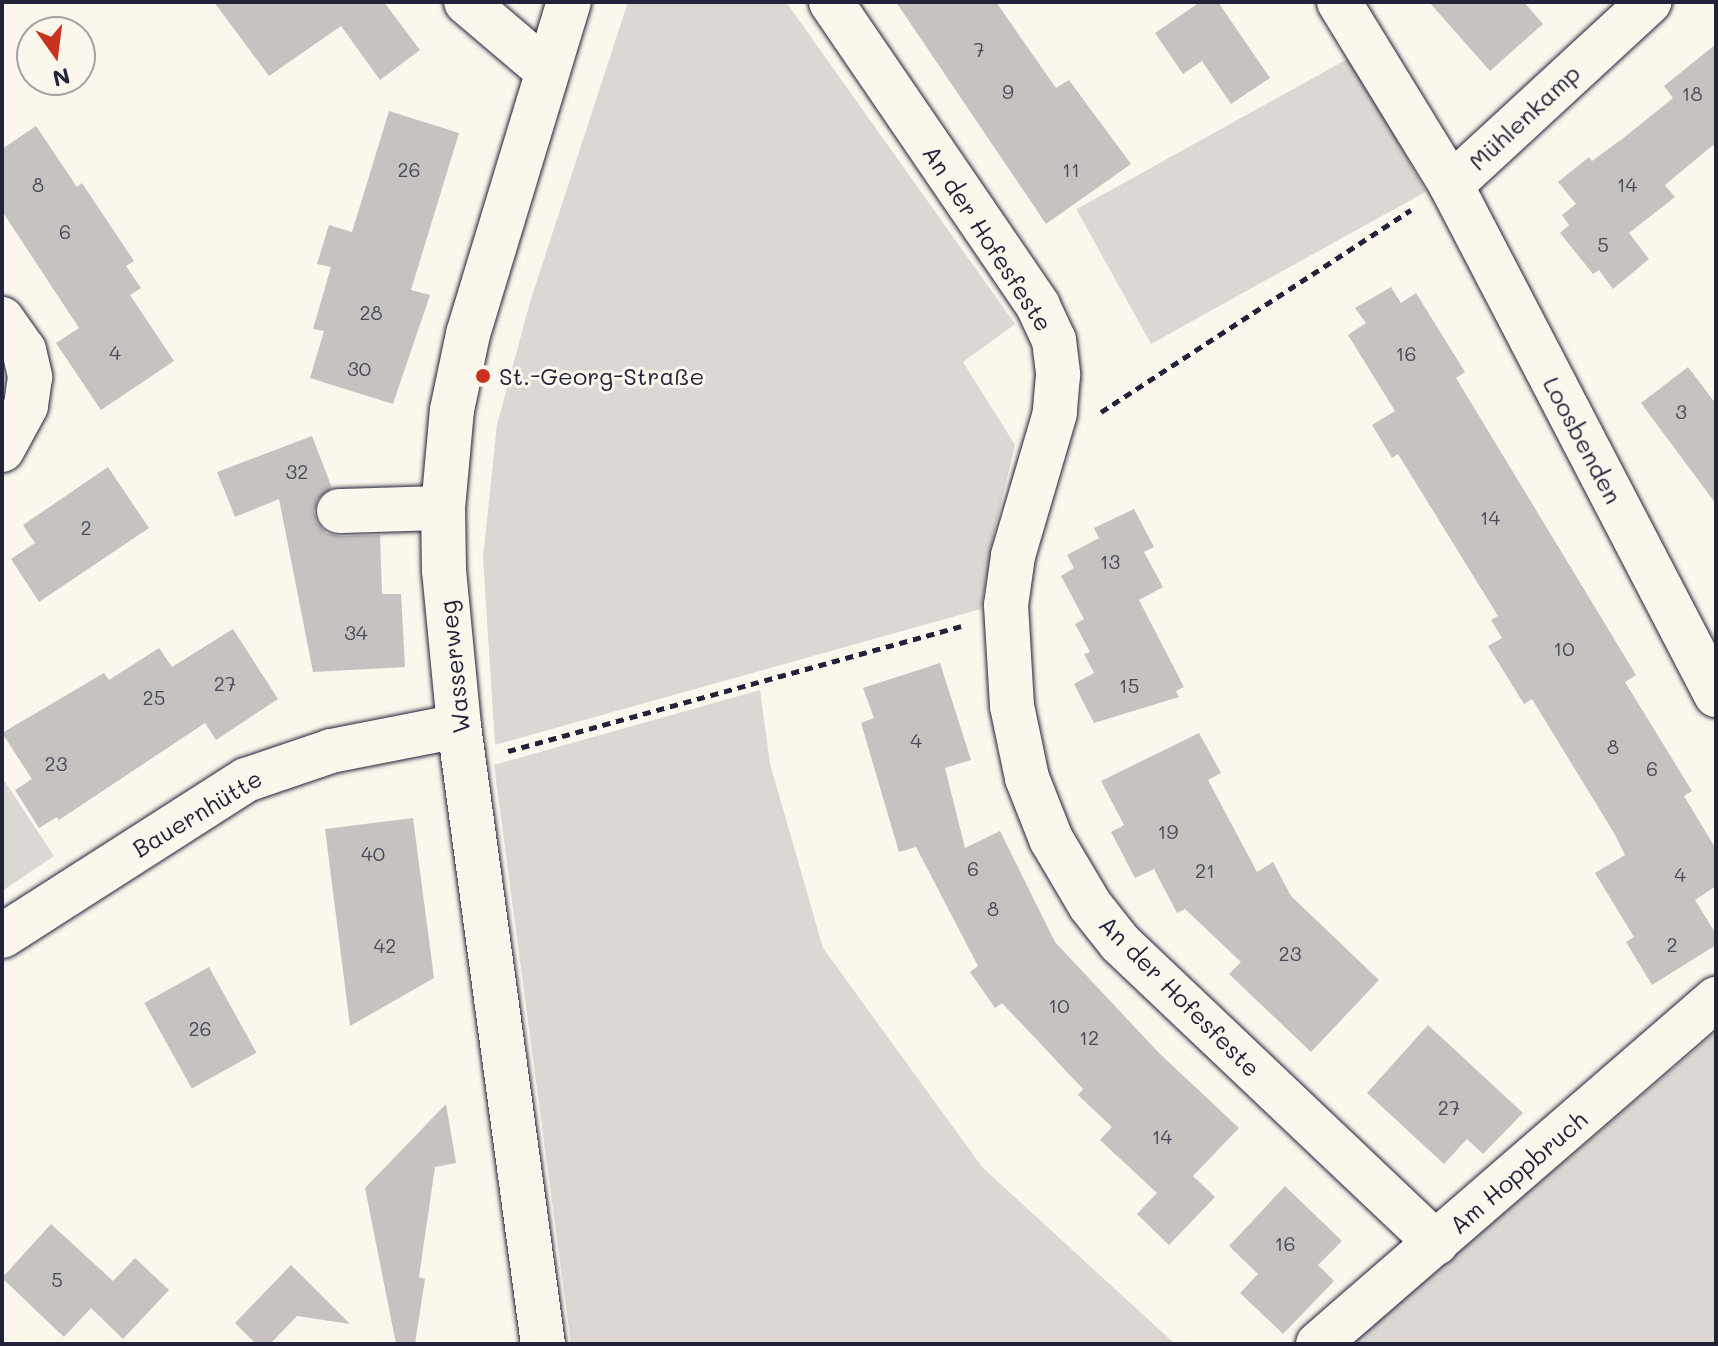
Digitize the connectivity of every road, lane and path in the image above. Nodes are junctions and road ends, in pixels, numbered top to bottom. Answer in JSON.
{"nodes":[{"id":1,"x":466,"y":2,"type":"edge"},
{"id":2,"x":569,"y":2,"type":"edge"},
{"id":3,"x":831,"y":2,"type":"edge"},
{"id":4,"x":1339,"y":2,"type":"edge"},
{"id":5,"x":1649,"y":2,"type":"edge"},
{"id":6,"x":546,"y":70,"type":"junction"},
{"id":7,"x":1451,"y":185,"type":"junction"},
{"id":8,"x":2,"y":319,"type":"edge"},
{"id":9,"x":1047,"y":448,"type":"junction"},
{"id":10,"x":2,"y":450,"type":"edge"},
{"id":11,"x":443,"y":508,"type":"junction"},
{"id":12,"x":339,"y":511,"type":"dead end"},
{"id":13,"x":1006,"y":614,"type":"junction"},
{"id":14,"x":1716,"y":695,"type":"edge"},
{"id":15,"x":462,"y":745,"type":"junction"},
{"id":16,"x":2,"y":936,"type":"edge"},
{"id":17,"x":1716,"y":999,"type":"edge"},
{"id":18,"x":1436,"y":1243,"type":"junction"},
{"id":19,"x":543,"y":1344,"type":"edge"},
{"id":20,"x":1318,"y":1344,"type":"edge"}],
"edges":[{"from":1,"to":6,"type":"street"},
{"from":2,"to":6,"type":"street","name":"Wasserweg"},
{"from":3,"to":9,"type":"street","name":"An der Hofesfeste"},
{"from":4,"to":7,"type":"street","name":"Mühlenkamp"},
{"from":5,"to":7,"type":"street","name":"Mühlenkamp"},
{"from":6,"to":11,"type":"street","name":"Wasserweg"},
{"from":7,"to":9,"type":"path"},
{"from":7,"to":14,"type":"street","name":"Loosbenden"},
{"from":8,"to":10,"type":"street"},
{"from":9,"to":13,"type":"street","name":"An der Hofesfeste"},
{"from":11,"to":12,"type":"street"},
{"from":11,"to":15,"type":"street","name":"Wasserweg"},
{"from":13,"to":15,"type":"path"},
{"from":13,"to":18,"type":"street","name":"An der Hofesfeste"},
{"from":15,"to":16,"type":"street","name":"Bauernhütte"},
{"from":15,"to":19,"type":"street","name":"Wasserweg"},
{"from":17,"to":18,"type":"street","name":"Am Hoppbruch"},
{"from":18,"to":20,"type":"street","name":"Am Hoppbruch"}]}
